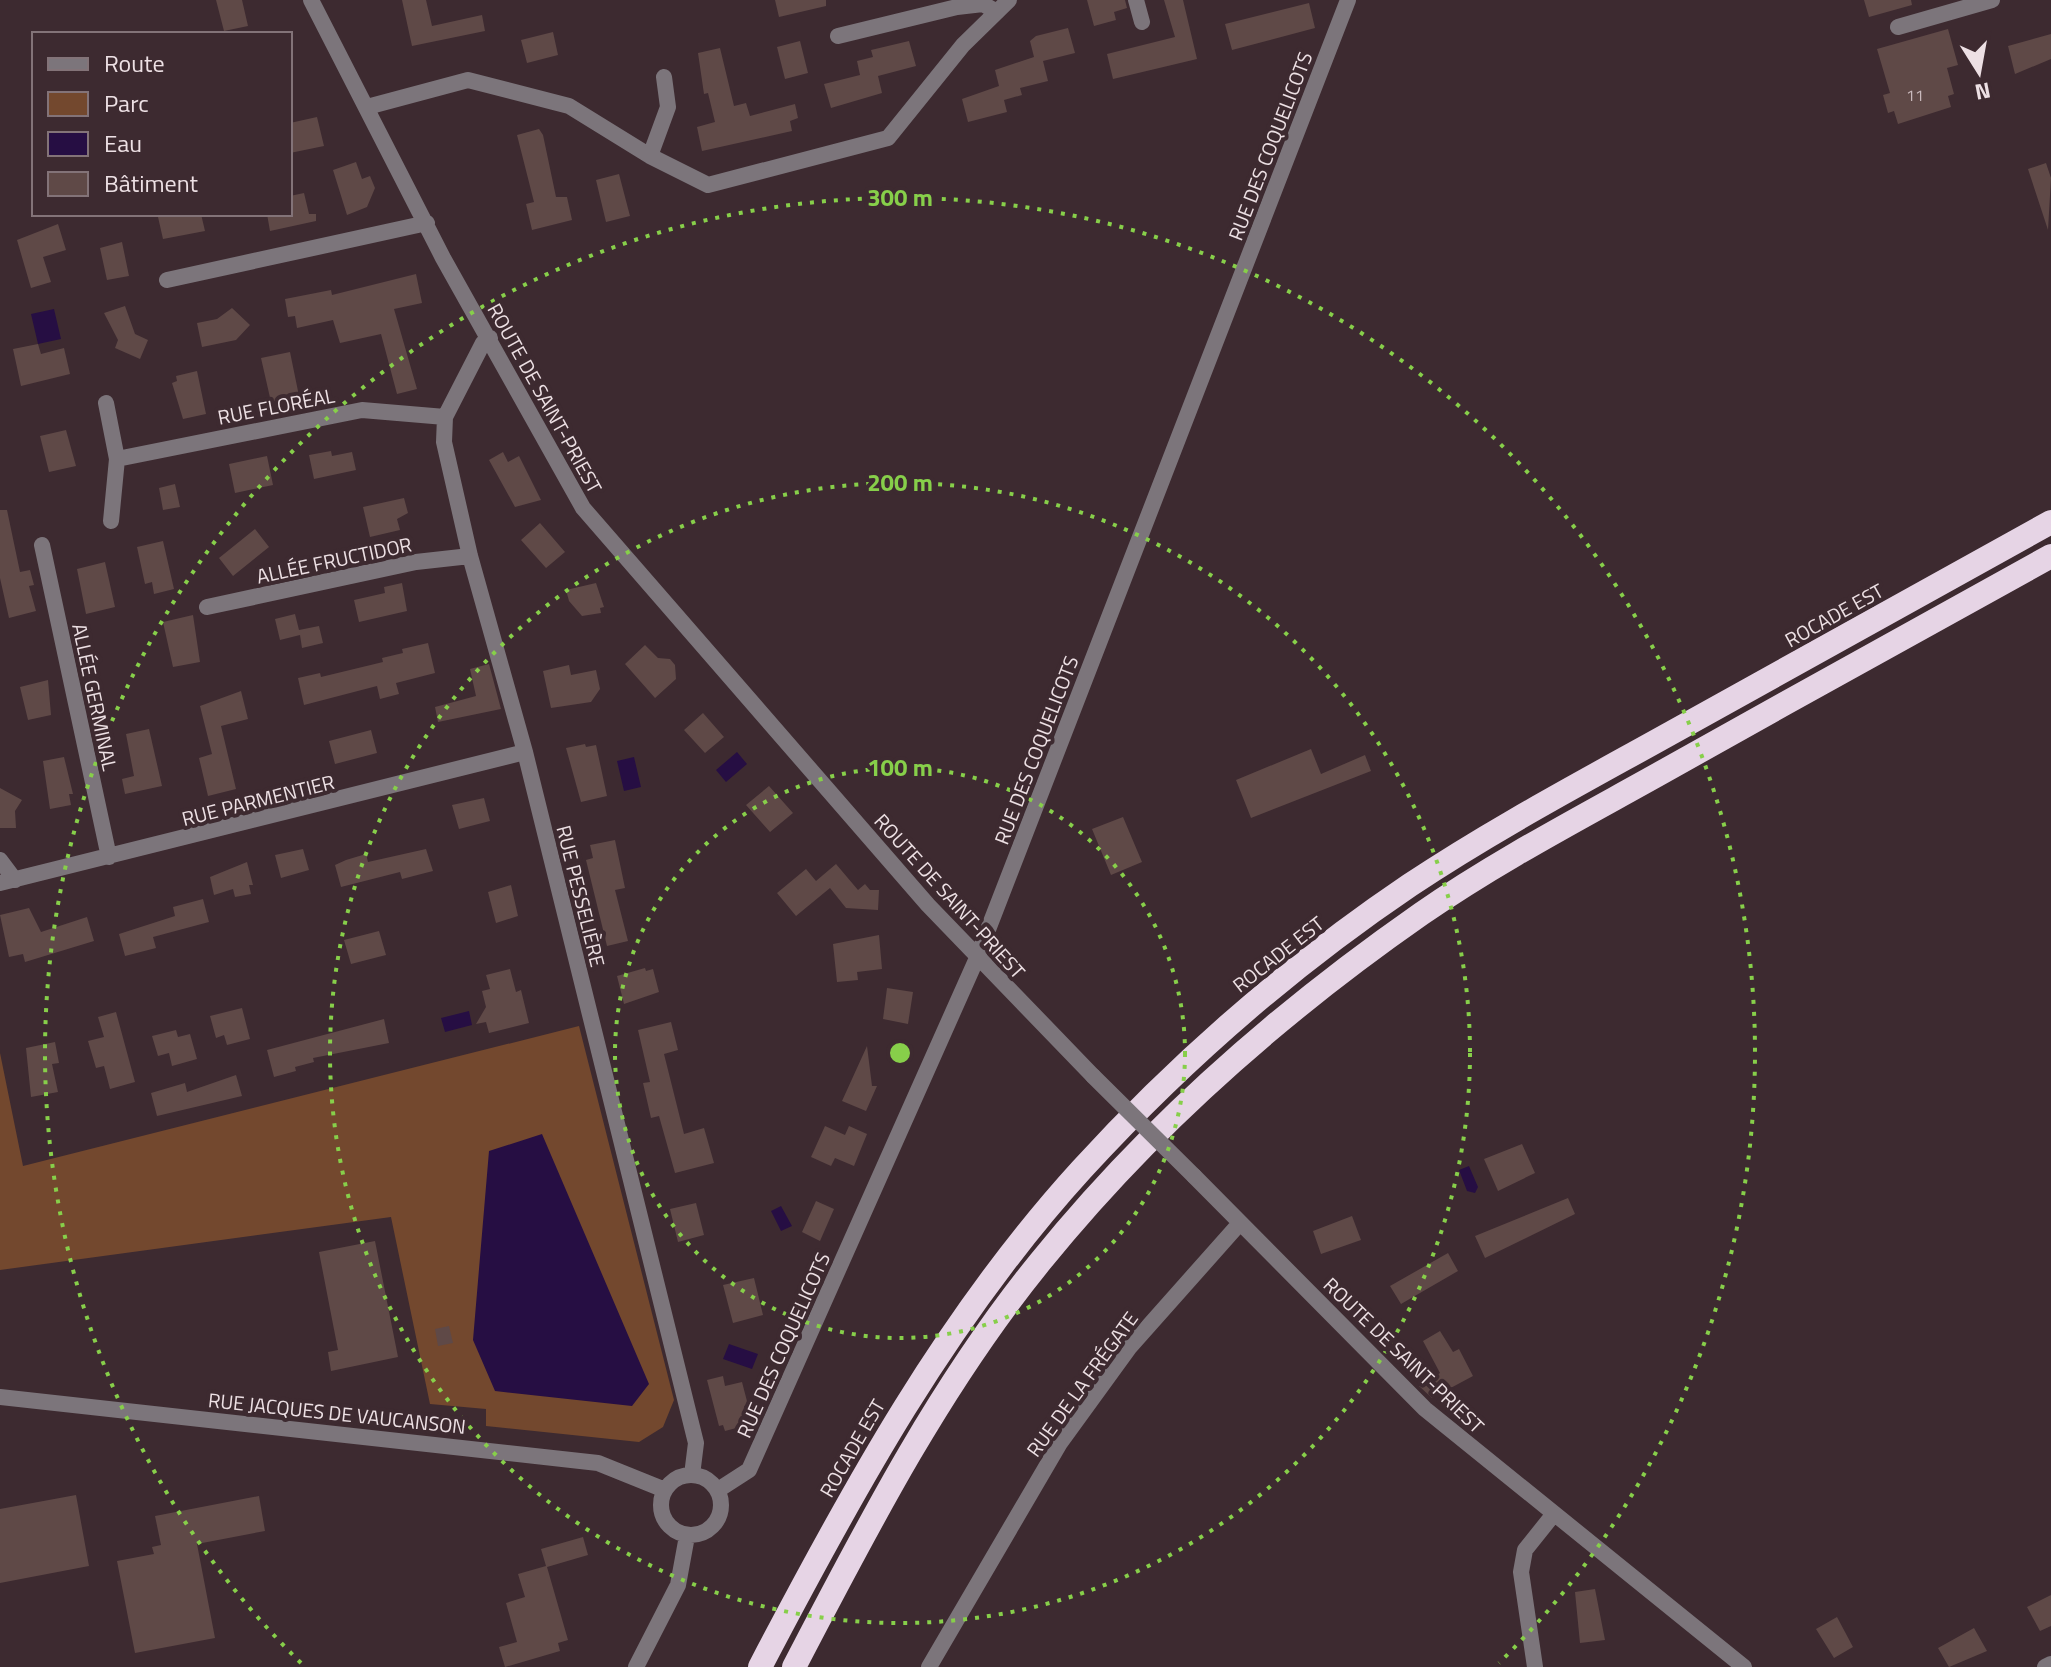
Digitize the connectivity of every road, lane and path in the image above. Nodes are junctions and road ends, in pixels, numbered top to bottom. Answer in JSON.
{"nodes":[{"id":1,"x":312,"y":0,"type":"edge"},
{"id":2,"x":1136,"y":0,"type":"edge"},
{"id":3,"x":1348,"y":0,"type":"edge"},
{"id":4,"x":1992,"y":0,"type":"edge"},
{"id":5,"x":1003,"y":6,"type":"edge"},
{"id":6,"x":1142,"y":22,"type":"dead end"},
{"id":7,"x":1898,"y":27,"type":"dead end"},
{"id":8,"x":838,"y":36,"type":"dead end"},
{"id":9,"x":664,"y":77,"type":"dead end"},
{"id":10,"x":367,"y":107,"type":"junction"},
{"id":11,"x":650,"y":156,"type":"junction"},
{"id":12,"x":427,"y":223,"type":"junction"},
{"id":13,"x":167,"y":280,"type":"dead end"},
{"id":14,"x":490,"y":338,"type":"junction"},
{"id":15,"x":106,"y":403,"type":"dead end"},
{"id":16,"x":445,"y":417,"type":"junction"},
{"id":17,"x":117,"y":459,"type":"junction"},
{"id":18,"x":111,"y":521,"type":"dead end"},
{"id":19,"x":2051,"y":522,"type":"edge"},
{"id":20,"x":42,"y":545,"type":"dead end"},
{"id":21,"x":470,"y":556,"type":"junction"},
{"id":22,"x":2051,"y":556,"type":"edge"},
{"id":23,"x":207,"y":607,"type":"dead end"},
{"id":24,"x":525,"y":752,"type":"junction"},
{"id":25,"x":109,"y":857,"type":"junction"},
{"id":26,"x":0,"y":860,"type":"edge"},
{"id":27,"x":7,"y":881,"type":"edge"},
{"id":28,"x":977,"y":958,"type":"junction"},
{"id":29,"x":1240,"y":1223,"type":"junction"},
{"id":30,"x":0,"y":1397,"type":"edge"},
{"id":31,"x":692,"y":1475,"type":"junction"},
{"id":32,"x":665,"y":1490,"type":"junction"},
{"id":33,"x":718,"y":1490,"type":"junction"},
{"id":34,"x":1553,"y":1515,"type":"junction"},
{"id":35,"x":687,"y":1536,"type":"junction"},
{"id":36,"x":2051,"y":1664,"type":"edge"},
{"id":37,"x":636,"y":1667,"type":"edge"},
{"id":38,"x":760,"y":1667,"type":"edge"},
{"id":39,"x":794,"y":1667,"type":"edge"},
{"id":40,"x":929,"y":1667,"type":"edge"},
{"id":41,"x":1535,"y":1667,"type":"edge"},
{"id":42,"x":1744,"y":1667,"type":"edge"},
{"id":43,"x":2045,"y":1667,"type":"edge"}],
"edges":[{"from":1,"to":10,"type":"street","name":"ROUTE DE SAINT-PRIEST"},
{"from":2,"to":6,"type":"street"},
{"from":3,"to":28,"type":"street","name":"RUE DES COQUELICOTS"},
{"from":4,"to":7,"type":"street"},
{"from":5,"to":8,"type":"street"},
{"from":5,"to":11,"type":"street"},
{"from":9,"to":11,"type":"street"},
{"from":10,"to":11,"type":"street"},
{"from":10,"to":12,"type":"street","name":"ROUTE DE SAINT-PRIEST"},
{"from":12,"to":13,"type":"street"},
{"from":12,"to":14,"type":"street","name":"ROUTE DE SAINT-PRIEST"},
{"from":14,"to":16,"type":"street"},
{"from":14,"to":28,"type":"street","name":"ROUTE DE SAINT-PRIEST"},
{"from":15,"to":17,"type":"street"},
{"from":16,"to":17,"type":"street","name":"RUE FLORÉAL"},
{"from":16,"to":21,"type":"street","name":"RUE PESSELIÈRE"},
{"from":17,"to":18,"type":"street"},
{"from":19,"to":38,"type":"highway","name":"ROCADE EST"},
{"from":20,"to":25,"type":"street","name":"ALLÉE GERMINAL"},
{"from":21,"to":23,"type":"street","name":"ALLÉE FRUCTIDOR"},
{"from":21,"to":24,"type":"street","name":"RUE PESSELIÈRE"},
{"from":22,"to":39,"type":"highway"},
{"from":24,"to":25,"type":"street","name":"RUE PARMENTIER"},
{"from":24,"to":31,"type":"street","name":"RUE PESSELIÈRE"},
{"from":25,"to":27,"type":"street","name":"RUE PARMENTIER"},
{"from":26,"to":27,"type":"street"},
{"from":28,"to":29,"type":"street","name":"ROUTE DE SAINT-PRIEST","bridge":true},
{"from":28,"to":33,"type":"street","name":"RUE DES COQUELICOTS"},
{"from":29,"to":34,"type":"street","name":"ROUTE DE SAINT-PRIEST"},
{"from":29,"to":40,"type":"street","name":"RUE DE LA FRÉGATE"},
{"from":30,"to":32,"type":"street","name":"RUE JACQUES DE VAUCANSON"},
{"from":31,"to":32,"type":"street"},
{"from":31,"to":33,"type":"street"},
{"from":32,"to":35,"type":"street"},
{"from":33,"to":35,"type":"street"},
{"from":34,"to":41,"type":"street"},
{"from":34,"to":42,"type":"street","name":"ROUTE DE SAINT-PRIEST"},
{"from":35,"to":37,"type":"street"},
{"from":36,"to":43,"type":"street"}]}
